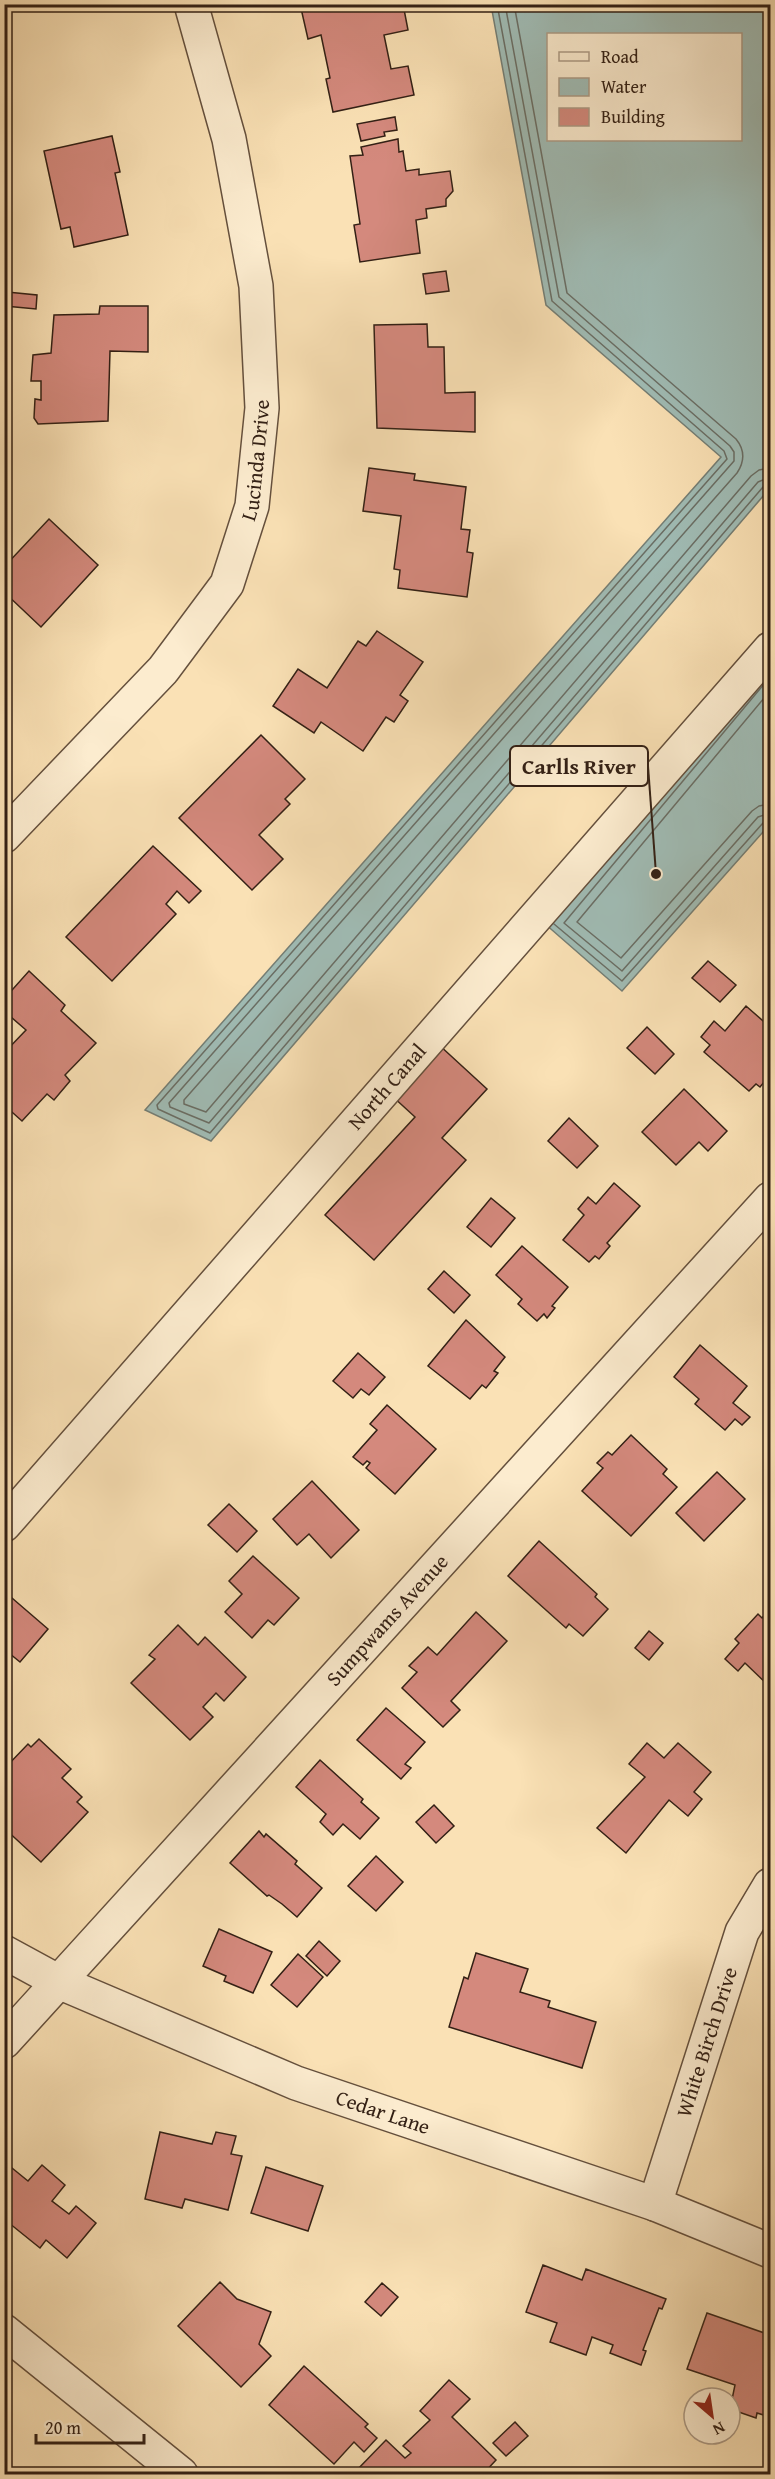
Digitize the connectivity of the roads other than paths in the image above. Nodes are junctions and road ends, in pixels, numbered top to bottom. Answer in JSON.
{"nodes":[{"id":1,"x":191,"y":4,"type":"edge"},
{"id":2,"x":771,"y":649,"type":"edge"},
{"id":3,"x":4,"y":836,"type":"edge"},
{"id":4,"x":771,"y":1199,"type":"edge"},
{"id":5,"x":4,"y":1525,"type":"edge"},
{"id":6,"x":771,"y":1886,"type":"edge"},
{"id":7,"x":4,"y":1952,"type":"edge"},
{"id":8,"x":61,"y":1983,"type":"junction"},
{"id":9,"x":4,"y":2042,"type":"edge"},
{"id":10,"x":655,"y":2204,"type":"junction"},
{"id":11,"x":771,"y":2251,"type":"edge"},
{"id":12,"x":4,"y":2331,"type":"edge"},
{"id":13,"x":181,"y":2475,"type":"edge"}],
"edges":[{"from":1,"to":3,"type":"street","name":"Lucinda Drive"},
{"from":2,"to":5,"type":"street","name":"North Canal"},
{"from":4,"to":8,"type":"street","name":"Sumpwams Avenue"},
{"from":6,"to":10,"type":"street","name":"White Birch Drive"},
{"from":7,"to":8,"type":"street","name":"Cedar Lane"},
{"from":8,"to":9,"type":"street","name":"Sumpwams Avenue"},
{"from":8,"to":10,"type":"street","name":"Cedar Lane"},
{"from":10,"to":11,"type":"street","name":"Cedar Lane"},
{"from":12,"to":13,"type":"street"}]}
